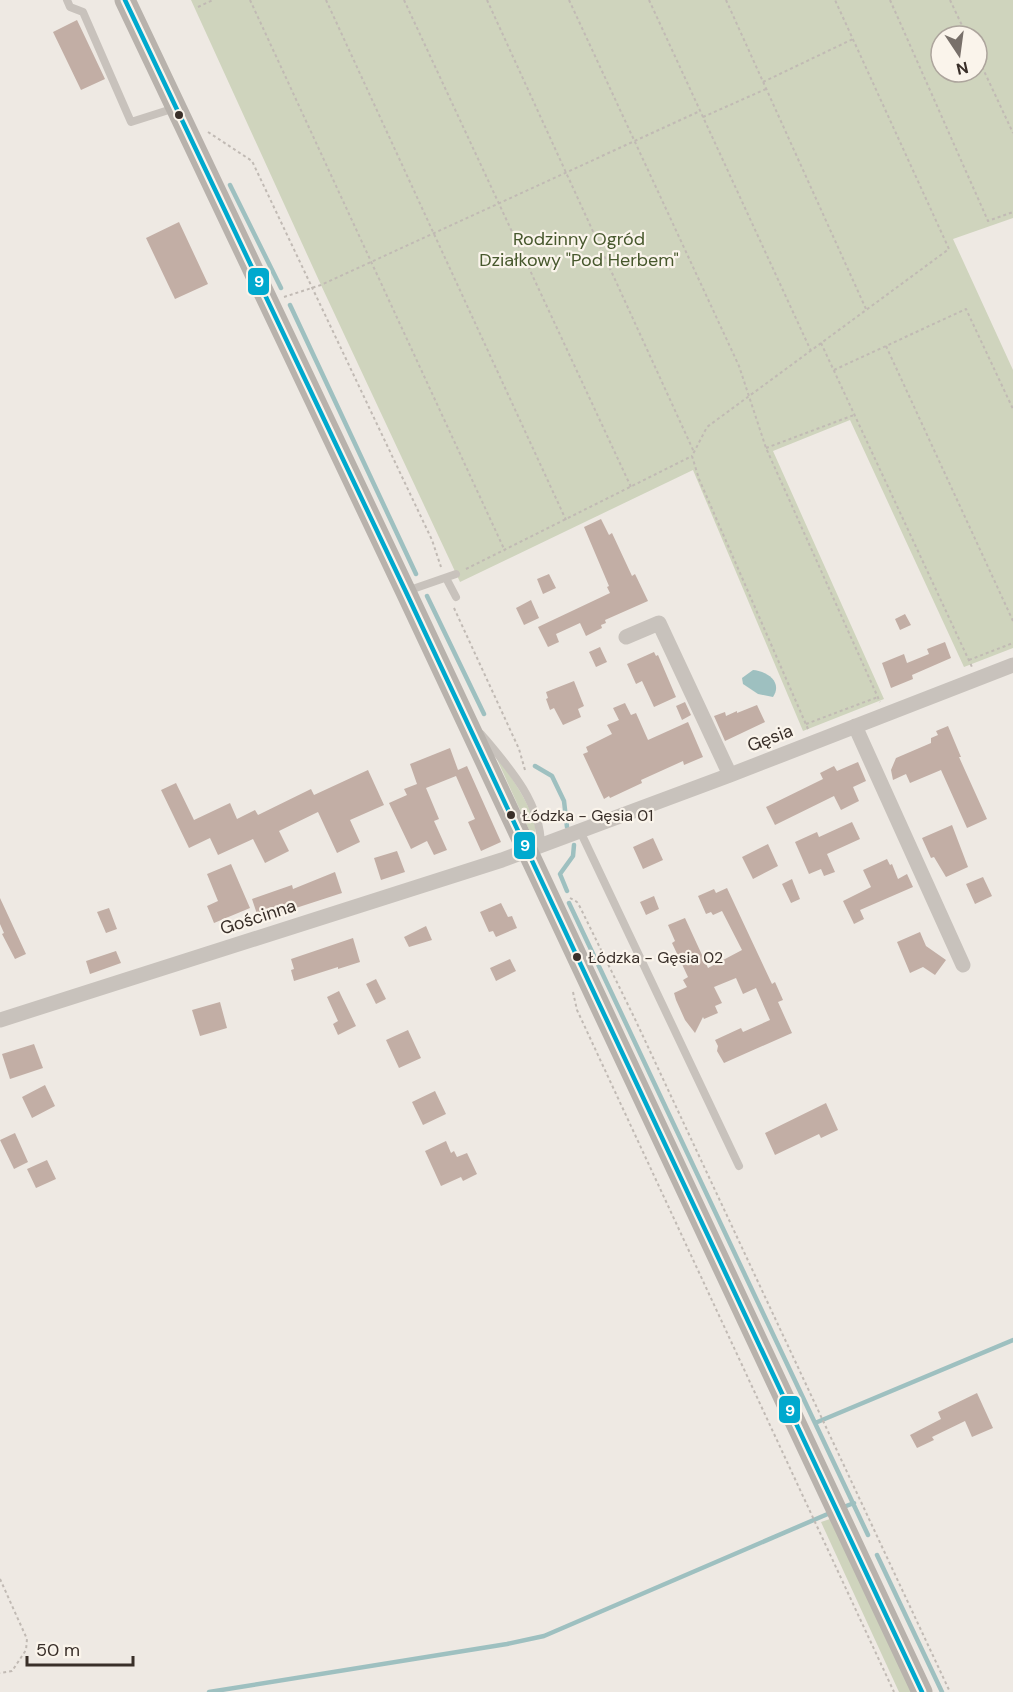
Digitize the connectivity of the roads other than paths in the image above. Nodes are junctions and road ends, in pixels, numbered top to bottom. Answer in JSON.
{"nodes":[{"id":1,"x":67,"y":0,"type":"edge"},
{"id":2,"x":125,"y":0,"type":"edge"},
{"id":3,"x":176,"y":107,"type":"junction"},
{"id":4,"x":456,"y":574,"type":"road end"},
{"id":5,"x":446,"y":578,"type":"junction"},
{"id":6,"x":406,"y":592,"type":"junction"},
{"id":7,"x":456,"y":597,"type":"road end"},
{"id":8,"x":626,"y":637,"type":"dead end"},
{"id":9,"x":1013,"y":665,"type":"edge"},
{"id":10,"x":855,"y":726,"type":"junction"},
{"id":11,"x":730,"y":775,"type":"junction"},
{"id":12,"x":580,"y":831,"type":"junction"},
{"id":13,"x":534,"y":849,"type":"junction"},
{"id":14,"x":963,"y":965,"type":"dead end"},
{"id":15,"x":0,"y":1020,"type":"edge"},
{"id":16,"x":739,"y":1166,"type":"dead end"},
{"id":17,"x":922,"y":1692,"type":"edge"}],
"edges":[{"from":1,"to":3,"type":"lane"},
{"from":2,"to":3,"type":"main road"},
{"from":3,"to":6,"type":"main road"},
{"from":4,"to":5,"type":"lane"},
{"from":5,"to":6,"type":"lane"},
{"from":5,"to":7,"type":"lane"},
{"from":6,"to":13,"type":"main road"},
{"from":8,"to":11,"type":"street"},
{"from":9,"to":10,"type":"street","name":"Gęsia"},
{"from":10,"to":11,"type":"street","name":"Gęsia"},
{"from":10,"to":14,"type":"street"},
{"from":11,"to":12,"type":"street","name":"Gęsia"},
{"from":12,"to":13,"type":"street","name":"Gęsia"},
{"from":12,"to":16,"type":"lane"},
{"from":13,"to":15,"type":"street","name":"Gościnna"},
{"from":13,"to":17,"type":"main road"}]}
